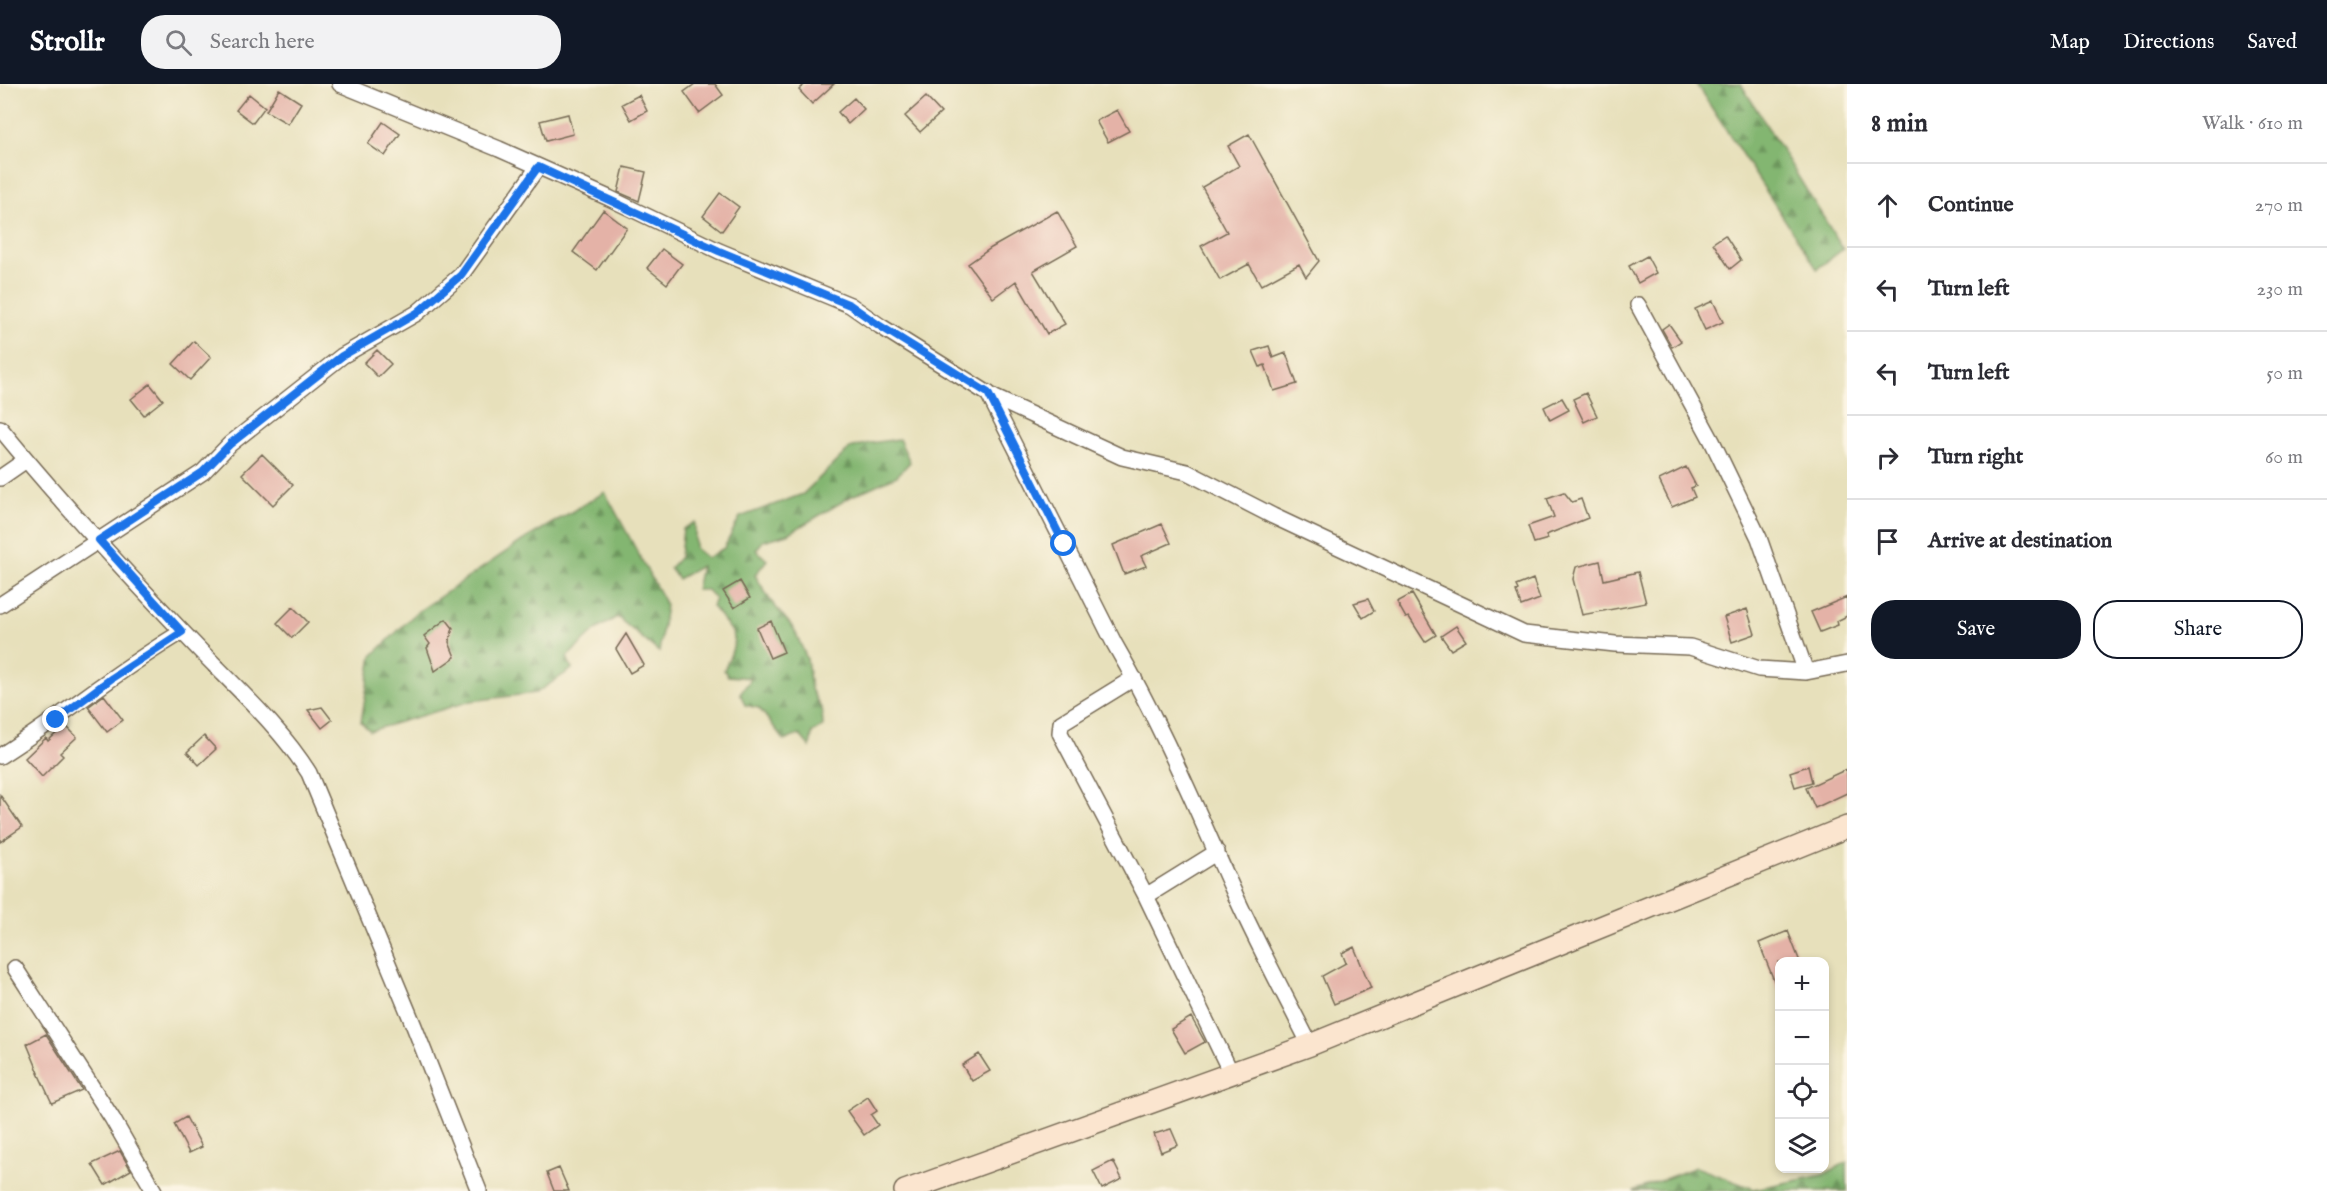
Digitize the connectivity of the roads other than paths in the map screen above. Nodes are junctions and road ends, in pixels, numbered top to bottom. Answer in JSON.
{"nodes":[{"id":1,"x":340,"y":84,"type":"edge"},
{"id":2,"x":538,"y":167,"type":"junction"},
{"id":3,"x":1638,"y":305,"type":"dead end"},
{"id":4,"x":988,"y":393,"type":"junction"},
{"id":5,"x":0,"y":428,"type":"edge"},
{"id":6,"x":26,"y":460,"type":"junction"},
{"id":7,"x":0,"y":478,"type":"edge"},
{"id":8,"x":99,"y":540,"type":"junction"},
{"id":9,"x":0,"y":605,"type":"edge"},
{"id":10,"x":182,"y":632,"type":"junction"},
{"id":11,"x":1847,"y":664,"type":"edge"},
{"id":12,"x":1806,"y":672,"type":"junction"},
{"id":13,"x":1134,"y":678,"type":"junction"},
{"id":14,"x":0,"y":756,"type":"edge"},
{"id":15,"x":1847,"y":827,"type":"edge"},
{"id":16,"x":1217,"y":852,"type":"junction"},
{"id":17,"x":1146,"y":896,"type":"junction"},
{"id":18,"x":15,"y":968,"type":"dead end"},
{"id":19,"x":1310,"y":1045,"type":"junction"},
{"id":20,"x":1231,"y":1073,"type":"junction"},
{"id":21,"x":154,"y":1191,"type":"edge"},
{"id":22,"x":479,"y":1191,"type":"edge"},
{"id":23,"x":905,"y":1191,"type":"edge"}],
"edges":[{"from":1,"to":2,"type":"street"},
{"from":2,"to":4,"type":"street"},
{"from":2,"to":8,"type":"street"},
{"from":3,"to":12,"type":"street"},
{"from":4,"to":12,"type":"street"},
{"from":4,"to":13,"type":"street"},
{"from":5,"to":6,"type":"street"},
{"from":6,"to":7,"type":"street"},
{"from":6,"to":8,"type":"street"},
{"from":8,"to":9,"type":"street"},
{"from":8,"to":10,"type":"street"},
{"from":10,"to":14,"type":"street"},
{"from":10,"to":22,"type":"street"},
{"from":11,"to":12,"type":"street"},
{"from":13,"to":16,"type":"street"},
{"from":13,"to":17,"type":"street"},
{"from":15,"to":19,"type":"street"},
{"from":16,"to":17,"type":"street"},
{"from":16,"to":19,"type":"street"},
{"from":17,"to":20,"type":"street"},
{"from":18,"to":21,"type":"street"},
{"from":19,"to":20,"type":"street"},
{"from":20,"to":23,"type":"street"}]}
